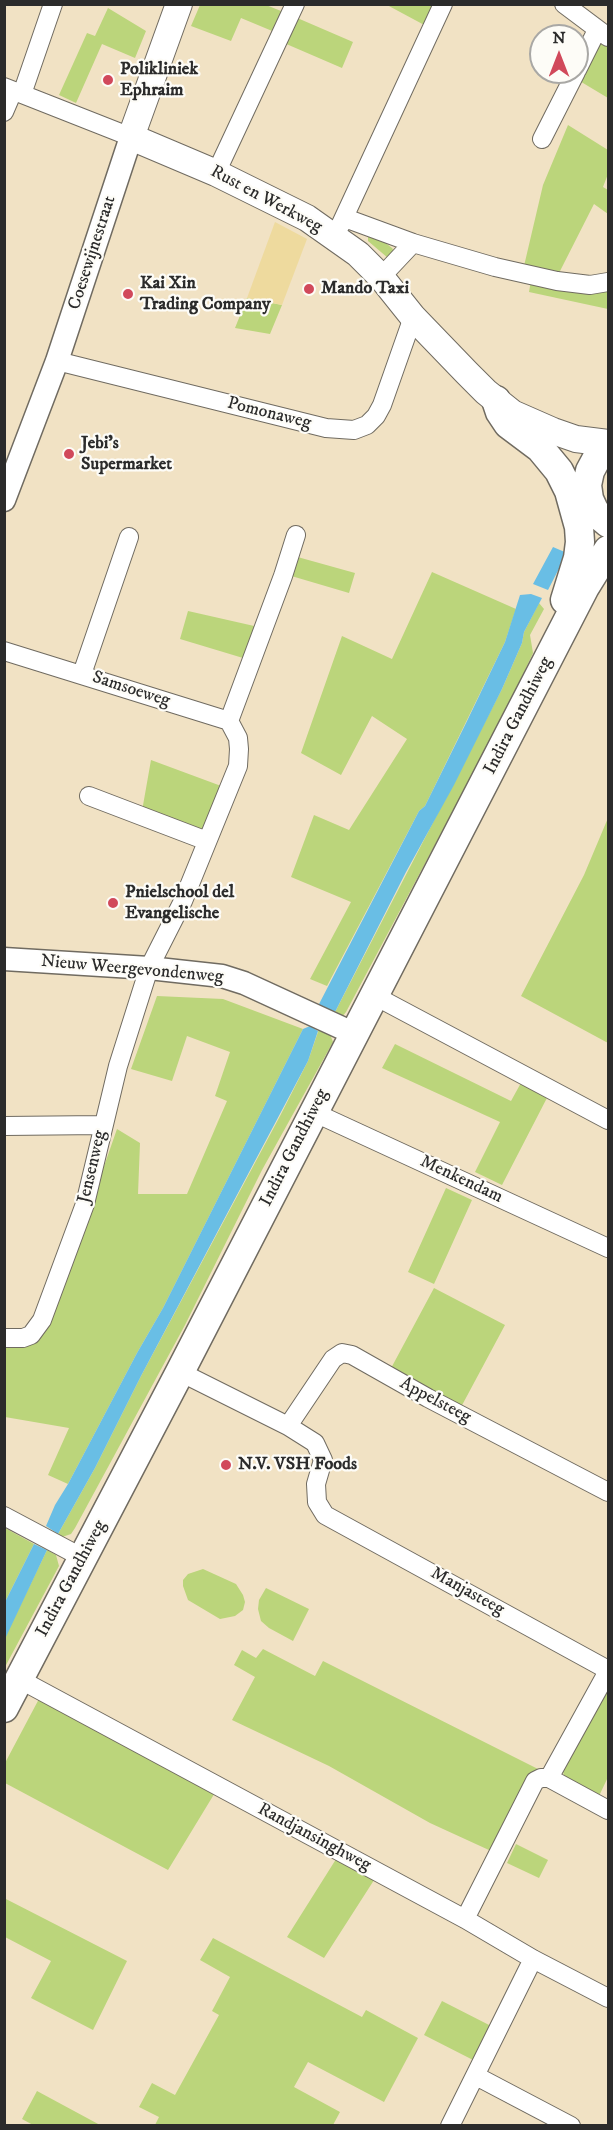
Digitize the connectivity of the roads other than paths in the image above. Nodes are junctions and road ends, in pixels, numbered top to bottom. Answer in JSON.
{"nodes":[{"id":1,"x":53,"y":4,"type":"edge"},
{"id":2,"x":179,"y":4,"type":"edge"},
{"id":3,"x":295,"y":4,"type":"edge"},
{"id":4,"x":443,"y":4,"type":"edge"},
{"id":5,"x":564,"y":4,"type":"edge"},
{"id":6,"x":603,"y":34,"type":"edge"},
{"id":7,"x":589,"y":53,"type":"edge"},
{"id":8,"x":570,"y":84,"type":"edge"},
{"id":9,"x":13,"y":91,"type":"edge"},
{"id":10,"x":4,"y":112,"type":"edge"},
{"id":11,"x":131,"y":137,"type":"junction"},
{"id":12,"x":542,"y":139,"type":"dead end"},
{"id":13,"x":216,"y":173,"type":"junction"},
{"id":14,"x":340,"y":228,"type":"junction"},
{"id":15,"x":413,"y":243,"type":"junction"},
{"id":16,"x":381,"y":277,"type":"junction"},
{"id":17,"x":609,"y":282,"type":"edge"},
{"id":18,"x":413,"y":317,"type":"junction"},
{"id":19,"x":57,"y":361,"type":"junction"},
{"id":20,"x":504,"y":407,"type":"junction"},
{"id":21,"x":609,"y":443,"type":"edge"},
{"id":22,"x":609,"y":449,"type":"edge"},
{"id":23,"x":4,"y":500,"type":"edge"},
{"id":24,"x":597,"y":510,"type":"edge"},
{"id":25,"x":296,"y":535,"type":"dead end"},
{"id":26,"x":129,"y":537,"type":"dead end"},
{"id":27,"x":609,"y":550,"type":"edge"},
{"id":28,"x":609,"y":568,"type":"edge"},
{"id":29,"x":585,"y":587,"type":"junction"},
{"id":30,"x":560,"y":636,"type":"junction"},
{"id":31,"x":4,"y":651,"type":"edge"},
{"id":32,"x":82,"y":674,"type":"junction"},
{"id":33,"x":229,"y":721,"type":"junction"},
{"id":34,"x":89,"y":796,"type":"dead end"},
{"id":35,"x":207,"y":841,"type":"junction"},
{"id":36,"x":4,"y":959,"type":"edge"},
{"id":37,"x":149,"y":968,"type":"junction"},
{"id":38,"x":375,"y":996,"type":"junction"},
{"id":39,"x":347,"y":1030,"type":"junction"},
{"id":40,"x":313,"y":1112,"type":"junction"},
{"id":41,"x":609,"y":1120,"type":"edge"},
{"id":42,"x":102,"y":1125,"type":"junction"},
{"id":43,"x":4,"y":1126,"type":"edge"},
{"id":44,"x":609,"y":1248,"type":"edge"},
{"id":45,"x":4,"y":1338,"type":"edge"},
{"id":46,"x":180,"y":1372,"type":"junction"},
{"id":47,"x":288,"y":1426,"type":"junction"},
{"id":48,"x":609,"y":1492,"type":"edge"},
{"id":49,"x":4,"y":1516,"type":"edge"},
{"id":50,"x":83,"y":1558,"type":"junction"},
{"id":51,"x":609,"y":1670,"type":"edge"},
{"id":52,"x":19,"y":1679,"type":"junction"},
{"id":53,"x":4,"y":1708,"type":"edge"},
{"id":54,"x":549,"y":1778,"type":"junction"},
{"id":55,"x":609,"y":1810,"type":"edge"},
{"id":56,"x":465,"y":1919,"type":"junction"},
{"id":57,"x":534,"y":1959,"type":"junction"},
{"id":58,"x":609,"y":1998,"type":"edge"},
{"id":59,"x":476,"y":2076,"type":"junction"},
{"id":60,"x":450,"y":2126,"type":"edge"},
{"id":61,"x":571,"y":2126,"type":"edge"}],
"edges":[{"from":1,"to":9,"type":"street"},
{"from":2,"to":11,"type":"main road","name":"Coesewijnestraat"},
{"from":3,"to":13,"type":"street"},
{"from":4,"to":14,"type":"street"},
{"from":5,"to":6,"type":"street"},
{"from":6,"to":7,"type":"street"},
{"from":8,"to":12,"type":"street"},
{"from":9,"to":10,"type":"street"},
{"from":9,"to":11,"type":"street"},
{"from":11,"to":13,"type":"main road","name":"Rust en Werkweg"},
{"from":11,"to":19,"type":"street","name":"Coesewijnestraat"},
{"from":13,"to":14,"type":"main road","name":"Rust en Werkweg"},
{"from":14,"to":15,"type":"street"},
{"from":14,"to":16,"type":"main road","name":"Rust en Werkweg"},
{"from":15,"to":16,"type":"street"},
{"from":15,"to":17,"type":"street"},
{"from":16,"to":18,"type":"main road","name":"Rust en Werkweg"},
{"from":18,"to":19,"type":"street","name":"Pomonaweg"},
{"from":18,"to":20,"type":"main road","name":"Rust en Werkweg"},
{"from":19,"to":23,"type":"street","name":"Coesewijnestraat"},
{"from":20,"to":21,"type":"main road","name":"Rust en Werkweg"},
{"from":20,"to":24,"type":"main road","name":"Rust en Werkweg"},
{"from":20,"to":30,"type":"main road"},
{"from":22,"to":24,"type":"main road","name":"Indira Gandhiweg"},
{"from":24,"to":29,"type":"main road","name":"Indira Gandhiweg"},
{"from":25,"to":33,"type":"street"},
{"from":26,"to":32,"type":"street"},
{"from":27,"to":29,"type":"main road","name":"Indira Gandhiweg"},
{"from":28,"to":30,"type":"main road"},
{"from":29,"to":30,"type":"main road","name":"Indira Gandhiweg"},
{"from":30,"to":38,"type":"main road","name":"Indira Gandhiweg"},
{"from":31,"to":32,"type":"street","name":"Samsoeweg"},
{"from":32,"to":33,"type":"street","name":"Samsoeweg"},
{"from":33,"to":35,"type":"street","name":"Jensenweg"},
{"from":34,"to":35,"type":"street"},
{"from":35,"to":37,"type":"street","name":"Jensenweg"},
{"from":36,"to":37,"type":"street","name":"Nieuw Weergevondenweg"},
{"from":37,"to":39,"type":"street","name":"Nieuw Weergevondenweg"},
{"from":37,"to":42,"type":"street","name":"Jensenweg"},
{"from":38,"to":39,"type":"main road","name":"Indira Gandhiweg"},
{"from":38,"to":41,"type":"street"},
{"from":39,"to":40,"type":"main road","name":"Indira Gandhiweg"},
{"from":40,"to":44,"type":"street","name":"Menkendam"},
{"from":40,"to":46,"type":"main road","name":"Indira Gandhiweg"},
{"from":42,"to":43,"type":"street"},
{"from":42,"to":45,"type":"street","name":"Jensenweg"},
{"from":46,"to":47,"type":"street"},
{"from":46,"to":50,"type":"main road","name":"Indira Gandhiweg"},
{"from":47,"to":48,"type":"street","name":"Appelsteeg"},
{"from":47,"to":51,"type":"street","name":"Manjasteeg"},
{"from":49,"to":50,"type":"street"},
{"from":50,"to":52,"type":"main road","name":"Indira Gandhiweg"},
{"from":51,"to":54,"type":"street"},
{"from":52,"to":53,"type":"main road","name":"Indira Gandhiweg"},
{"from":52,"to":56,"type":"street","name":"Randjansinghweg"},
{"from":54,"to":55,"type":"street"},
{"from":54,"to":56,"type":"street"},
{"from":56,"to":57,"type":"street","name":"Randjansinghweg"},
{"from":57,"to":58,"type":"street","name":"Randjansinghweg"},
{"from":57,"to":59,"type":"street"},
{"from":59,"to":60,"type":"street"},
{"from":59,"to":61,"type":"street"}]}
